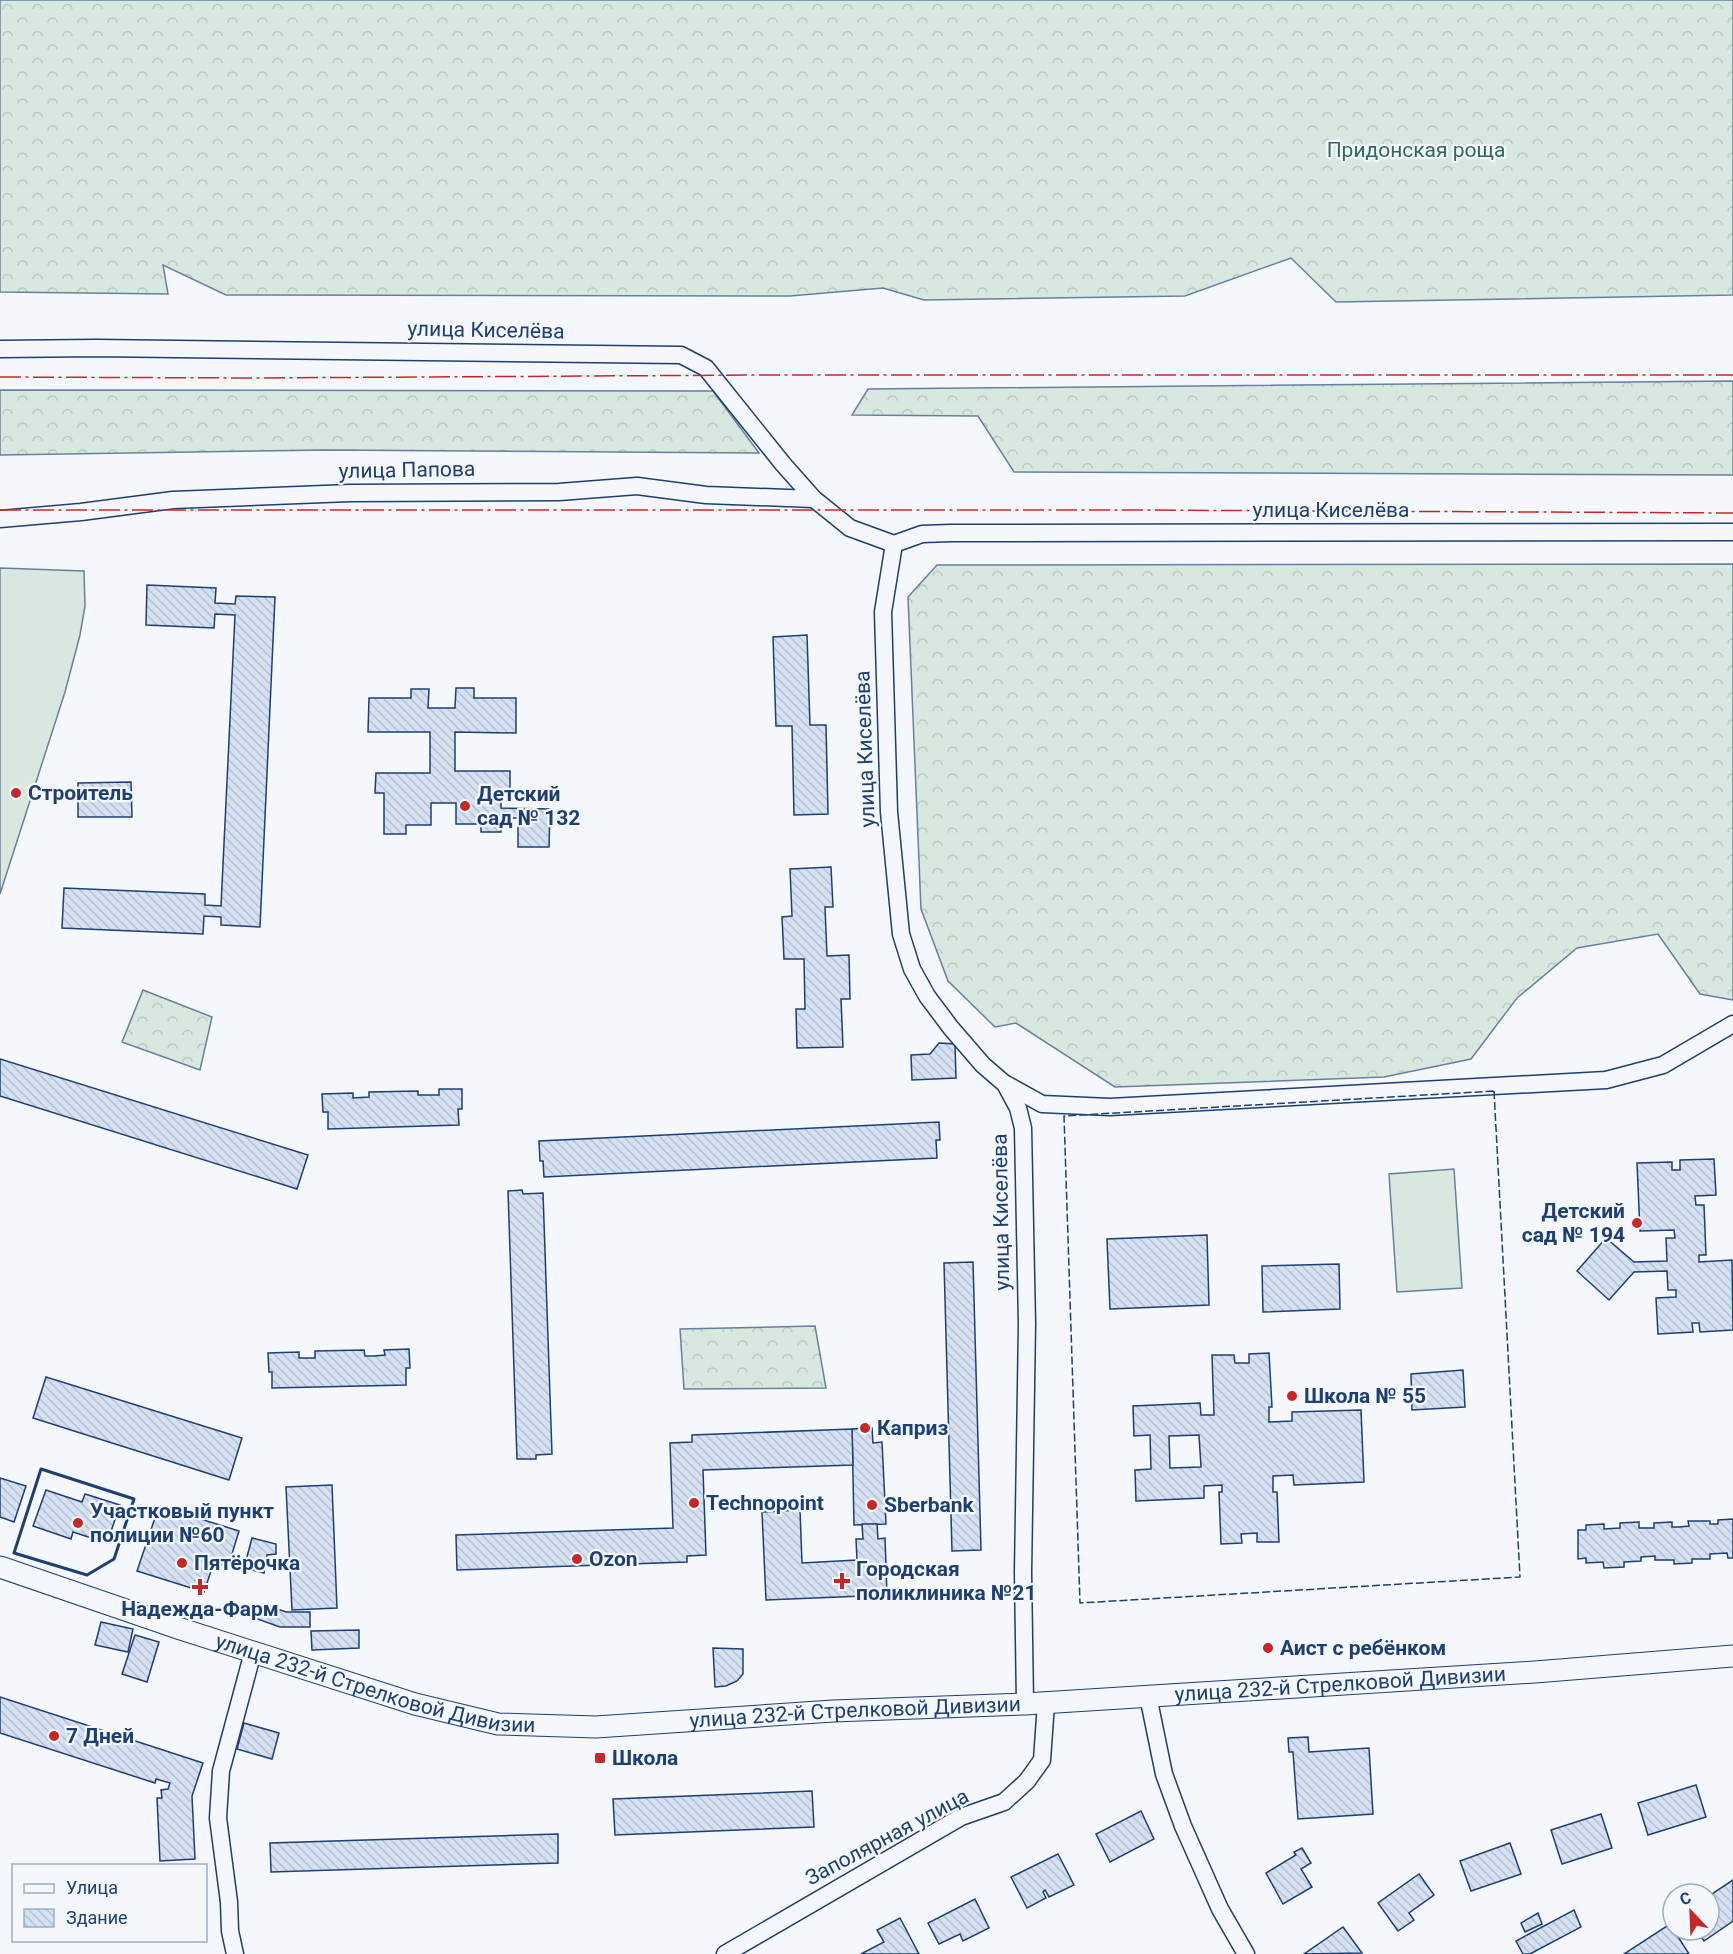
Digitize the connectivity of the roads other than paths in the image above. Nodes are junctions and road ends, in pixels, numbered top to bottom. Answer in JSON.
{"nodes":[{"id":1,"x":0,"y":349,"type":"edge"},
{"id":2,"x":814,"y":499,"type":"junction"},
{"id":3,"x":0,"y":519,"type":"edge"},
{"id":4,"x":1733,"y":532,"type":"edge"},
{"id":5,"x":894,"y":544,"type":"junction"},
{"id":6,"x":1733,"y":1024,"type":"edge"},
{"id":7,"x":1005,"y":1084,"type":"junction"},
{"id":8,"x":0,"y":1567,"type":"edge"},
{"id":9,"x":253,"y":1652,"type":"junction"},
{"id":10,"x":1733,"y":1656,"type":"edge"},
{"id":11,"x":1148,"y":1696,"type":"junction"},
{"id":12,"x":1035,"y":1703,"type":"junction"},
{"id":13,"x":235,"y":1954,"type":"edge"},
{"id":14,"x":725,"y":1954,"type":"edge"},
{"id":15,"x":1246,"y":1954,"type":"edge"}],
"edges":[{"from":1,"to":2,"type":"street","name":"улица Киселёва"},
{"from":2,"to":3,"type":"street","name":"улица Папова"},
{"from":2,"to":5,"type":"street","name":"улица Киселёва"},
{"from":4,"to":5,"type":"street","name":"улица Киселёва"},
{"from":5,"to":7,"type":"street","name":"улица Киселёва"},
{"from":6,"to":7,"type":"street"},
{"from":7,"to":12,"type":"street","name":"улица Киселёва"},
{"from":8,"to":9,"type":"street","name":"улица 232-й Стрелковой Дивизии"},
{"from":9,"to":12,"type":"street","name":"улица 232-й Стрелковой Дивизии"},
{"from":9,"to":13,"type":"street"},
{"from":10,"to":11,"type":"street","name":"улица 232-й Стрелковой Дивизии"},
{"from":11,"to":12,"type":"street","name":"улица 232-й Стрелковой Дивизии"},
{"from":11,"to":15,"type":"street"},
{"from":12,"to":14,"type":"street","name":"Заполярная улица"}]}
